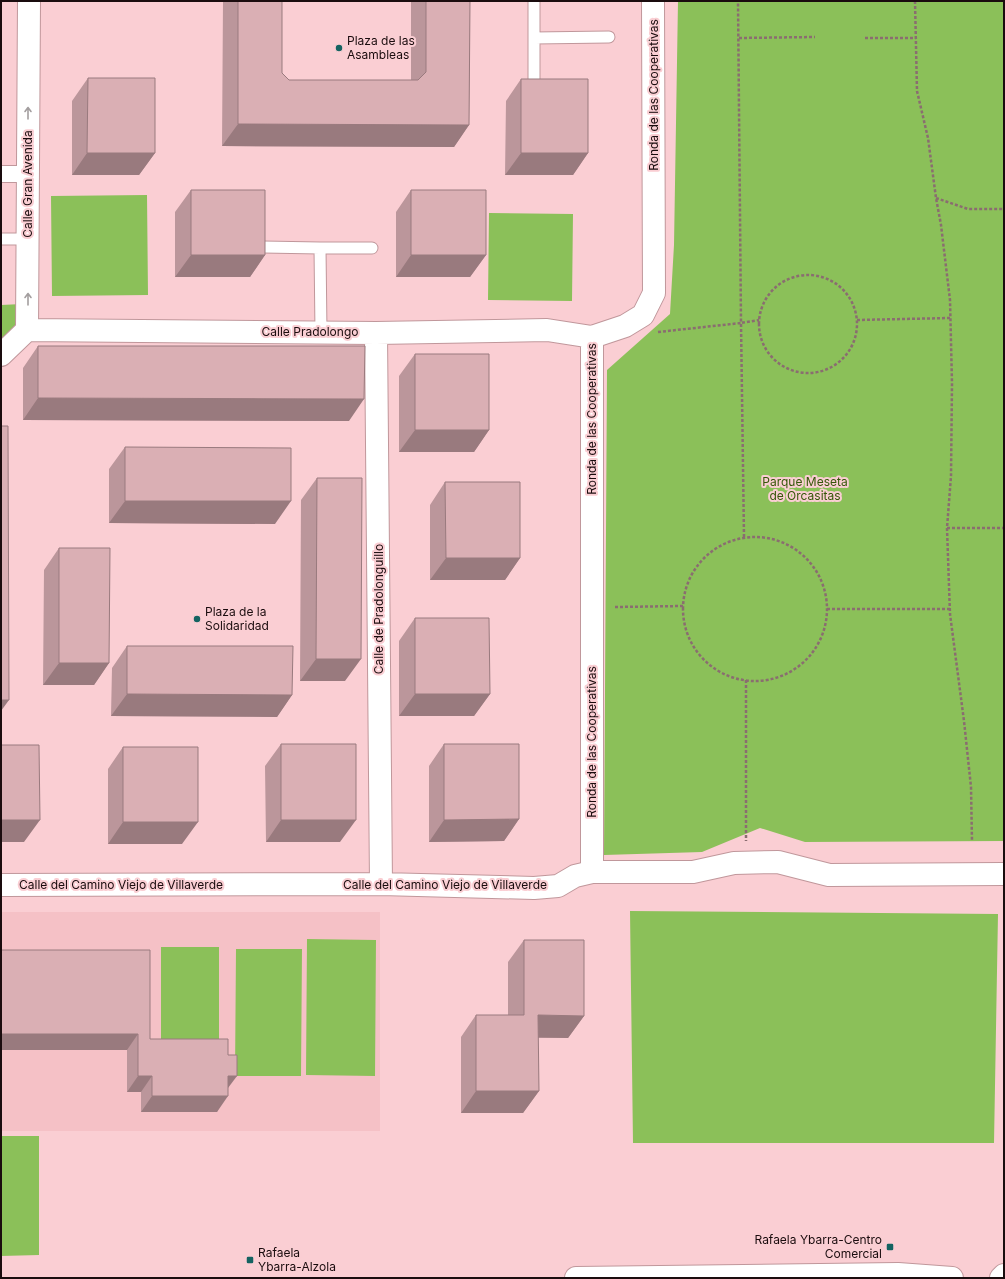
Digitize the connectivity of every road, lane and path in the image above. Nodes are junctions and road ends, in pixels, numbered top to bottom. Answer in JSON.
{"nodes":[{"id":1,"x":29,"y":1,"type":"edge"},
{"id":2,"x":534,"y":1,"type":"edge"},
{"id":3,"x":653,"y":1,"type":"edge"},
{"id":4,"x":738,"y":1,"type":"edge"},
{"id":5,"x":915,"y":1,"type":"edge"},
{"id":6,"x":609,"y":37,"type":"dead end"},
{"id":7,"x":815,"y":37,"type":"dead end"},
{"id":8,"x":534,"y":38,"type":"junction"},
{"id":9,"x":739,"y":38,"type":"junction"},
{"id":10,"x":865,"y":38,"type":"dead end"},
{"id":11,"x":916,"y":38,"type":"junction"},
{"id":12,"x":534,"y":88,"type":"edge"},
{"id":13,"x":1,"y":174,"type":"edge"},
{"id":14,"x":28,"y":174,"type":"junction"},
{"id":15,"x":936,"y":198,"type":"junction"},
{"id":16,"x":1004,"y":209,"type":"edge"},
{"id":17,"x":1,"y":239,"type":"edge"},
{"id":18,"x":27,"y":239,"type":"junction"},
{"id":19,"x":263,"y":247,"type":"edge"},
{"id":20,"x":320,"y":248,"type":"junction"},
{"id":21,"x":372,"y":248,"type":"dead end"},
{"id":22,"x":950,"y":318,"type":"junction"},
{"id":23,"x":759,"y":320,"type":"junction"},
{"id":24,"x":857,"y":320,"type":"junction"},
{"id":25,"x":741,"y":323,"type":"junction"},
{"id":26,"x":27,"y":330,"type":"junction"},
{"id":27,"x":321,"y":332,"type":"junction"},
{"id":28,"x":656,"y":332,"type":"dead end"},
{"id":29,"x":376,"y":333,"type":"junction"},
{"id":30,"x":592,"y":337,"type":"junction"},
{"id":31,"x":1,"y":354,"type":"edge"},
{"id":32,"x":946,"y":528,"type":"junction"},
{"id":33,"x":1004,"y":528,"type":"edge"},
{"id":34,"x":744,"y":537,"type":"junction"},
{"id":35,"x":683,"y":606,"type":"junction"},
{"id":36,"x":613,"y":607,"type":"dead end"},
{"id":37,"x":827,"y":609,"type":"junction"},
{"id":38,"x":950,"y":609,"type":"junction"},
{"id":39,"x":746,"y":680,"type":"junction"},
{"id":40,"x":972,"y":842,"type":"dead end"},
{"id":41,"x":746,"y":863,"type":"junction"},
{"id":42,"x":592,"y":872,"type":"junction"},
{"id":43,"x":1004,"y":874,"type":"edge"},
{"id":44,"x":381,"y":884,"type":"junction"},
{"id":45,"x":1,"y":886,"type":"edge"},
{"id":46,"x":1004,"y":1275,"type":"edge"},
{"id":47,"x":798,"y":1277,"type":"edge"},
{"id":48,"x":576,"y":1278,"type":"edge"},
{"id":49,"x":952,"y":1278,"type":"edge"},
{"id":50,"x":1001,"y":1278,"type":"edge"}],
"edges":[{"from":14,"to":1,"type":"street","name":"Calle Gran Avenida","one_way":true},
{"from":2,"to":8,"type":"lane"},
{"from":3,"to":30,"type":"street","name":"Ronda de las Cooperativas"},
{"from":4,"to":9,"type":"path"},
{"from":5,"to":11,"type":"path"},
{"from":6,"to":8,"type":"lane"},
{"from":7,"to":9,"type":"path"},
{"from":8,"to":12,"type":"lane"},
{"from":9,"to":25,"type":"path"},
{"from":10,"to":11,"type":"path"},
{"from":11,"to":15,"type":"path"},
{"from":13,"to":14,"type":"street"},
{"from":14,"to":18,"type":"street","name":"Calle Gran Avenida"},
{"from":15,"to":16,"type":"path"},
{"from":15,"to":22,"type":"path"},
{"from":17,"to":18,"type":"lane"},
{"from":26,"to":18,"type":"street","name":"Calle Gran Avenida","one_way":true},
{"from":19,"to":20,"type":"lane"},
{"from":20,"to":21,"type":"lane"},
{"from":20,"to":27,"type":"lane"},
{"from":22,"to":24,"type":"path"},
{"from":22,"to":32,"type":"path"},
{"from":23,"to":24,"type":"path"},
{"from":23,"to":24,"type":"path"},
{"from":23,"to":25,"type":"path"},
{"from":25,"to":28,"type":"path"},
{"from":25,"to":34,"type":"path"},
{"from":26,"to":27,"type":"street","name":"Calle Pradolongo"},
{"from":26,"to":31,"type":"street"},
{"from":27,"to":29,"type":"street","name":"Calle Pradolongo"},
{"from":29,"to":30,"type":"street","name":"Calle Pradolongo"},
{"from":29,"to":44,"type":"street","name":"Calle de Pradolonguillo"},
{"from":30,"to":42,"type":"street","name":"Ronda de las Cooperativas"},
{"from":32,"to":33,"type":"path"},
{"from":32,"to":38,"type":"path"},
{"from":34,"to":35,"type":"path"},
{"from":34,"to":37,"type":"path"},
{"from":35,"to":36,"type":"path"},
{"from":35,"to":39,"type":"path"},
{"from":37,"to":38,"type":"path"},
{"from":37,"to":39,"type":"path"},
{"from":38,"to":40,"type":"path"},
{"from":39,"to":41,"type":"path"},
{"from":41,"to":42,"type":"street","name":"Calle del Camino Viejo de Villaverde"},
{"from":41,"to":43,"type":"street","name":"Calle del Camino Viejo de Villaverde"},
{"from":42,"to":44,"type":"street","name":"Calle del Camino Viejo de Villaverde"},
{"from":44,"to":45,"type":"street","name":"Calle del Camino Viejo de Villaverde"},
{"from":46,"to":50,"type":"street"},
{"from":47,"to":48,"type":"street"},
{"from":47,"to":49,"type":"street"}]}
